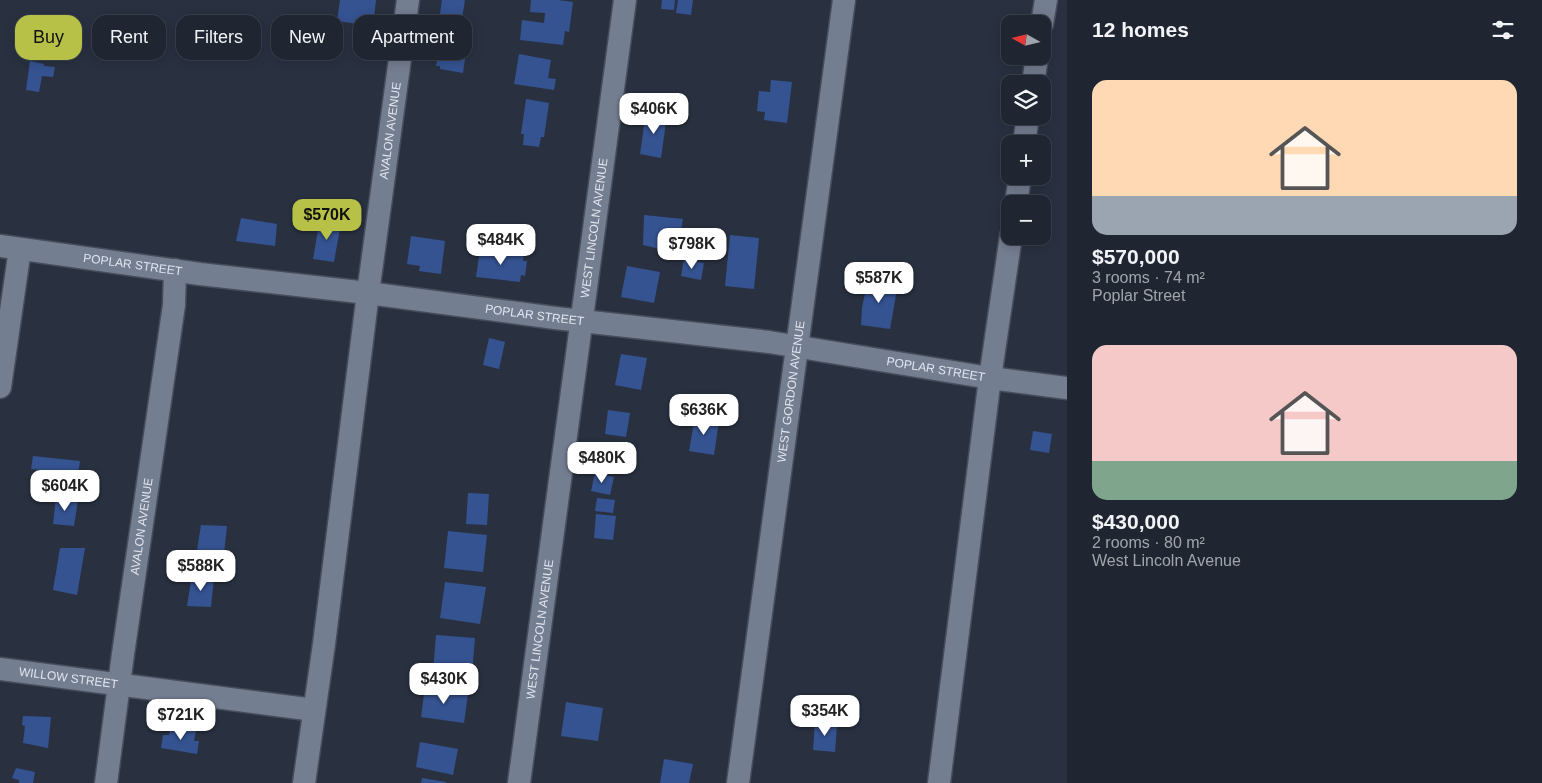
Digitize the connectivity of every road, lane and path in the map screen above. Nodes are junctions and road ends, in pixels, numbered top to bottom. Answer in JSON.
{"nodes":[{"id":1,"x":408,"y":0,"type":"edge"},
{"id":2,"x":625,"y":0,"type":"edge"},
{"id":3,"x":844,"y":0,"type":"edge"},
{"id":4,"x":1046,"y":0,"type":"edge"},
{"id":5,"x":1044,"y":15,"type":"edge"},
{"id":6,"x":1010,"y":245,"type":"edge"},
{"id":7,"x":10,"y":247,"type":"edge"},
{"id":8,"x":175,"y":270,"type":"junction"},
{"id":9,"x":368,"y":293,"type":"junction"},
{"id":10,"x":582,"y":320,"type":"junction"},
{"id":11,"x":797,"y":346,"type":"junction"},
{"id":12,"x":990,"y":378,"type":"junction"},
{"id":13,"x":0,"y":387,"type":"edge"},
{"id":14,"x":1067,"y":388,"type":"edge"},
{"id":15,"x":0,"y":669,"type":"edge"},
{"id":16,"x":120,"y":685,"type":"junction"},
{"id":17,"x":314,"y":710,"type":"junction"},
{"id":18,"x":106,"y":783,"type":"edge"},
{"id":19,"x":304,"y":783,"type":"edge"},
{"id":20,"x":519,"y":783,"type":"edge"},
{"id":21,"x":738,"y":783,"type":"edge"},
{"id":22,"x":939,"y":783,"type":"edge"}],
"edges":[{"from":1,"to":9,"type":"street","name":"AVALON AVENUE"},
{"from":2,"to":10,"type":"street","name":"WEST LINCOLN AVENUE"},
{"from":3,"to":11,"type":"street","name":"WEST GORDON AVENUE"},
{"from":4,"to":5,"type":"street"},
{"from":6,"to":12,"type":"street"},
{"from":7,"to":8,"type":"street","name":"POPLAR STREET"},
{"from":7,"to":13,"type":"street"},
{"from":8,"to":9,"type":"street","name":"POPLAR STREET"},
{"from":8,"to":16,"type":"street","name":"AVALON AVENUE"},
{"from":9,"to":10,"type":"street","name":"POPLAR STREET"},
{"from":9,"to":17,"type":"street","name":"AVALON AVENUE"},
{"from":10,"to":11,"type":"street","name":"POPLAR STREET"},
{"from":10,"to":20,"type":"street","name":"WEST LINCOLN AVENUE"},
{"from":11,"to":12,"type":"street","name":"POPLAR STREET"},
{"from":11,"to":21,"type":"street","name":"WEST GORDON AVENUE"},
{"from":12,"to":14,"type":"street","name":"POPLAR STREET"},
{"from":12,"to":22,"type":"street"},
{"from":15,"to":16,"type":"street","name":"WILLOW STREET"},
{"from":16,"to":17,"type":"street","name":"WILLOW STREET"},
{"from":16,"to":18,"type":"street","name":"AVALON AVENUE"},
{"from":17,"to":19,"type":"street","name":"AVALON AVENUE"}]}
